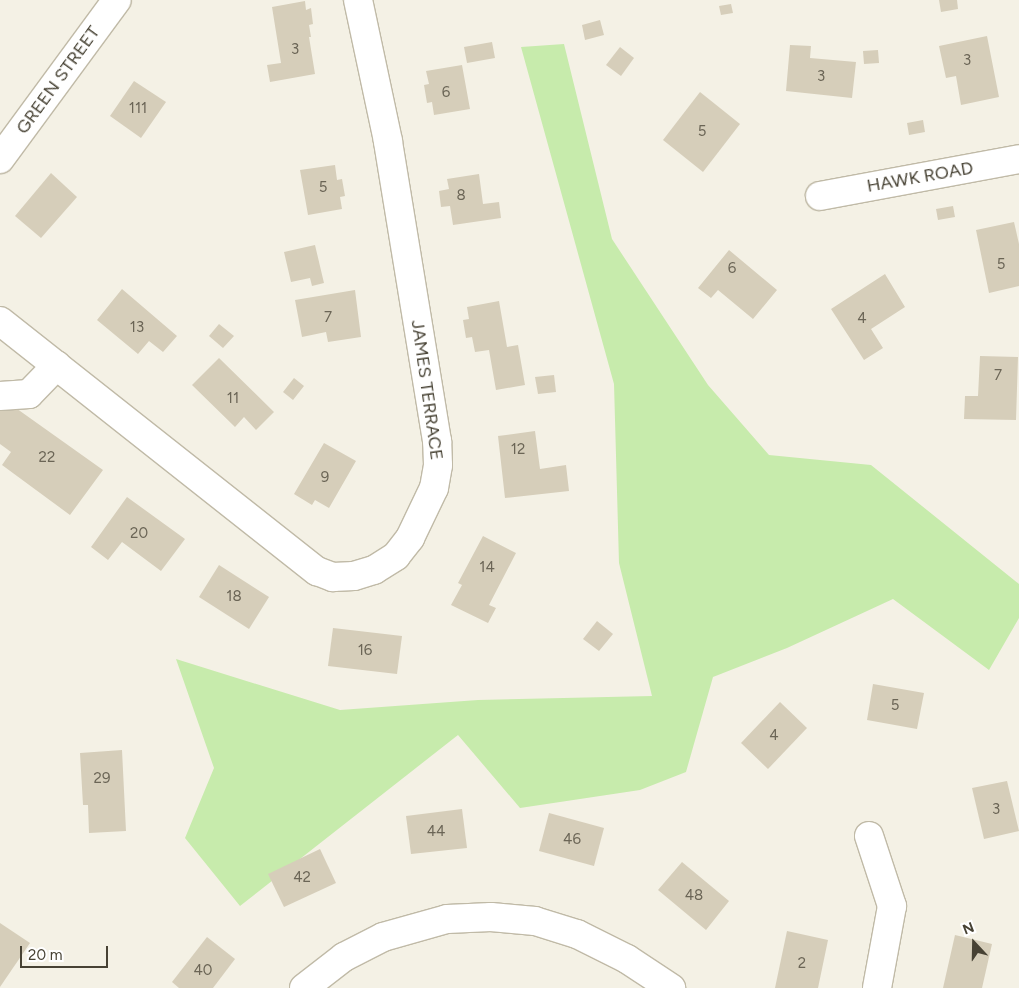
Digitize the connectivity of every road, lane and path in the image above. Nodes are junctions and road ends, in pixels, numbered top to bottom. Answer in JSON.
{"nodes":[{"id":1,"x":117,"y":0,"type":"edge"},
{"id":2,"x":358,"y":0,"type":"edge"},
{"id":3,"x":0,"y":159,"type":"edge"},
{"id":4,"x":1019,"y":159,"type":"edge"},
{"id":5,"x":820,"y":196,"type":"dead end"},
{"id":6,"x":0,"y":321,"type":"edge"},
{"id":7,"x":57,"y":365,"type":"junction"},
{"id":8,"x":0,"y":396,"type":"edge"},
{"id":9,"x":869,"y":836,"type":"dead end"},
{"id":10,"x":304,"y":988,"type":"edge"},
{"id":11,"x":671,"y":988,"type":"edge"},
{"id":12,"x":877,"y":988,"type":"edge"}],
"edges":[{"from":1,"to":3,"type":"street","name":"GREEN STREET"},
{"from":2,"to":7,"type":"street","name":"JAMES TERRACE"},
{"from":4,"to":5,"type":"street","name":"HAWK ROAD"},
{"from":6,"to":7,"type":"street","name":"JAMES TERRACE"},
{"from":7,"to":8,"type":"street"},
{"from":9,"to":12,"type":"street"},
{"from":10,"to":11,"type":"street"}]}
